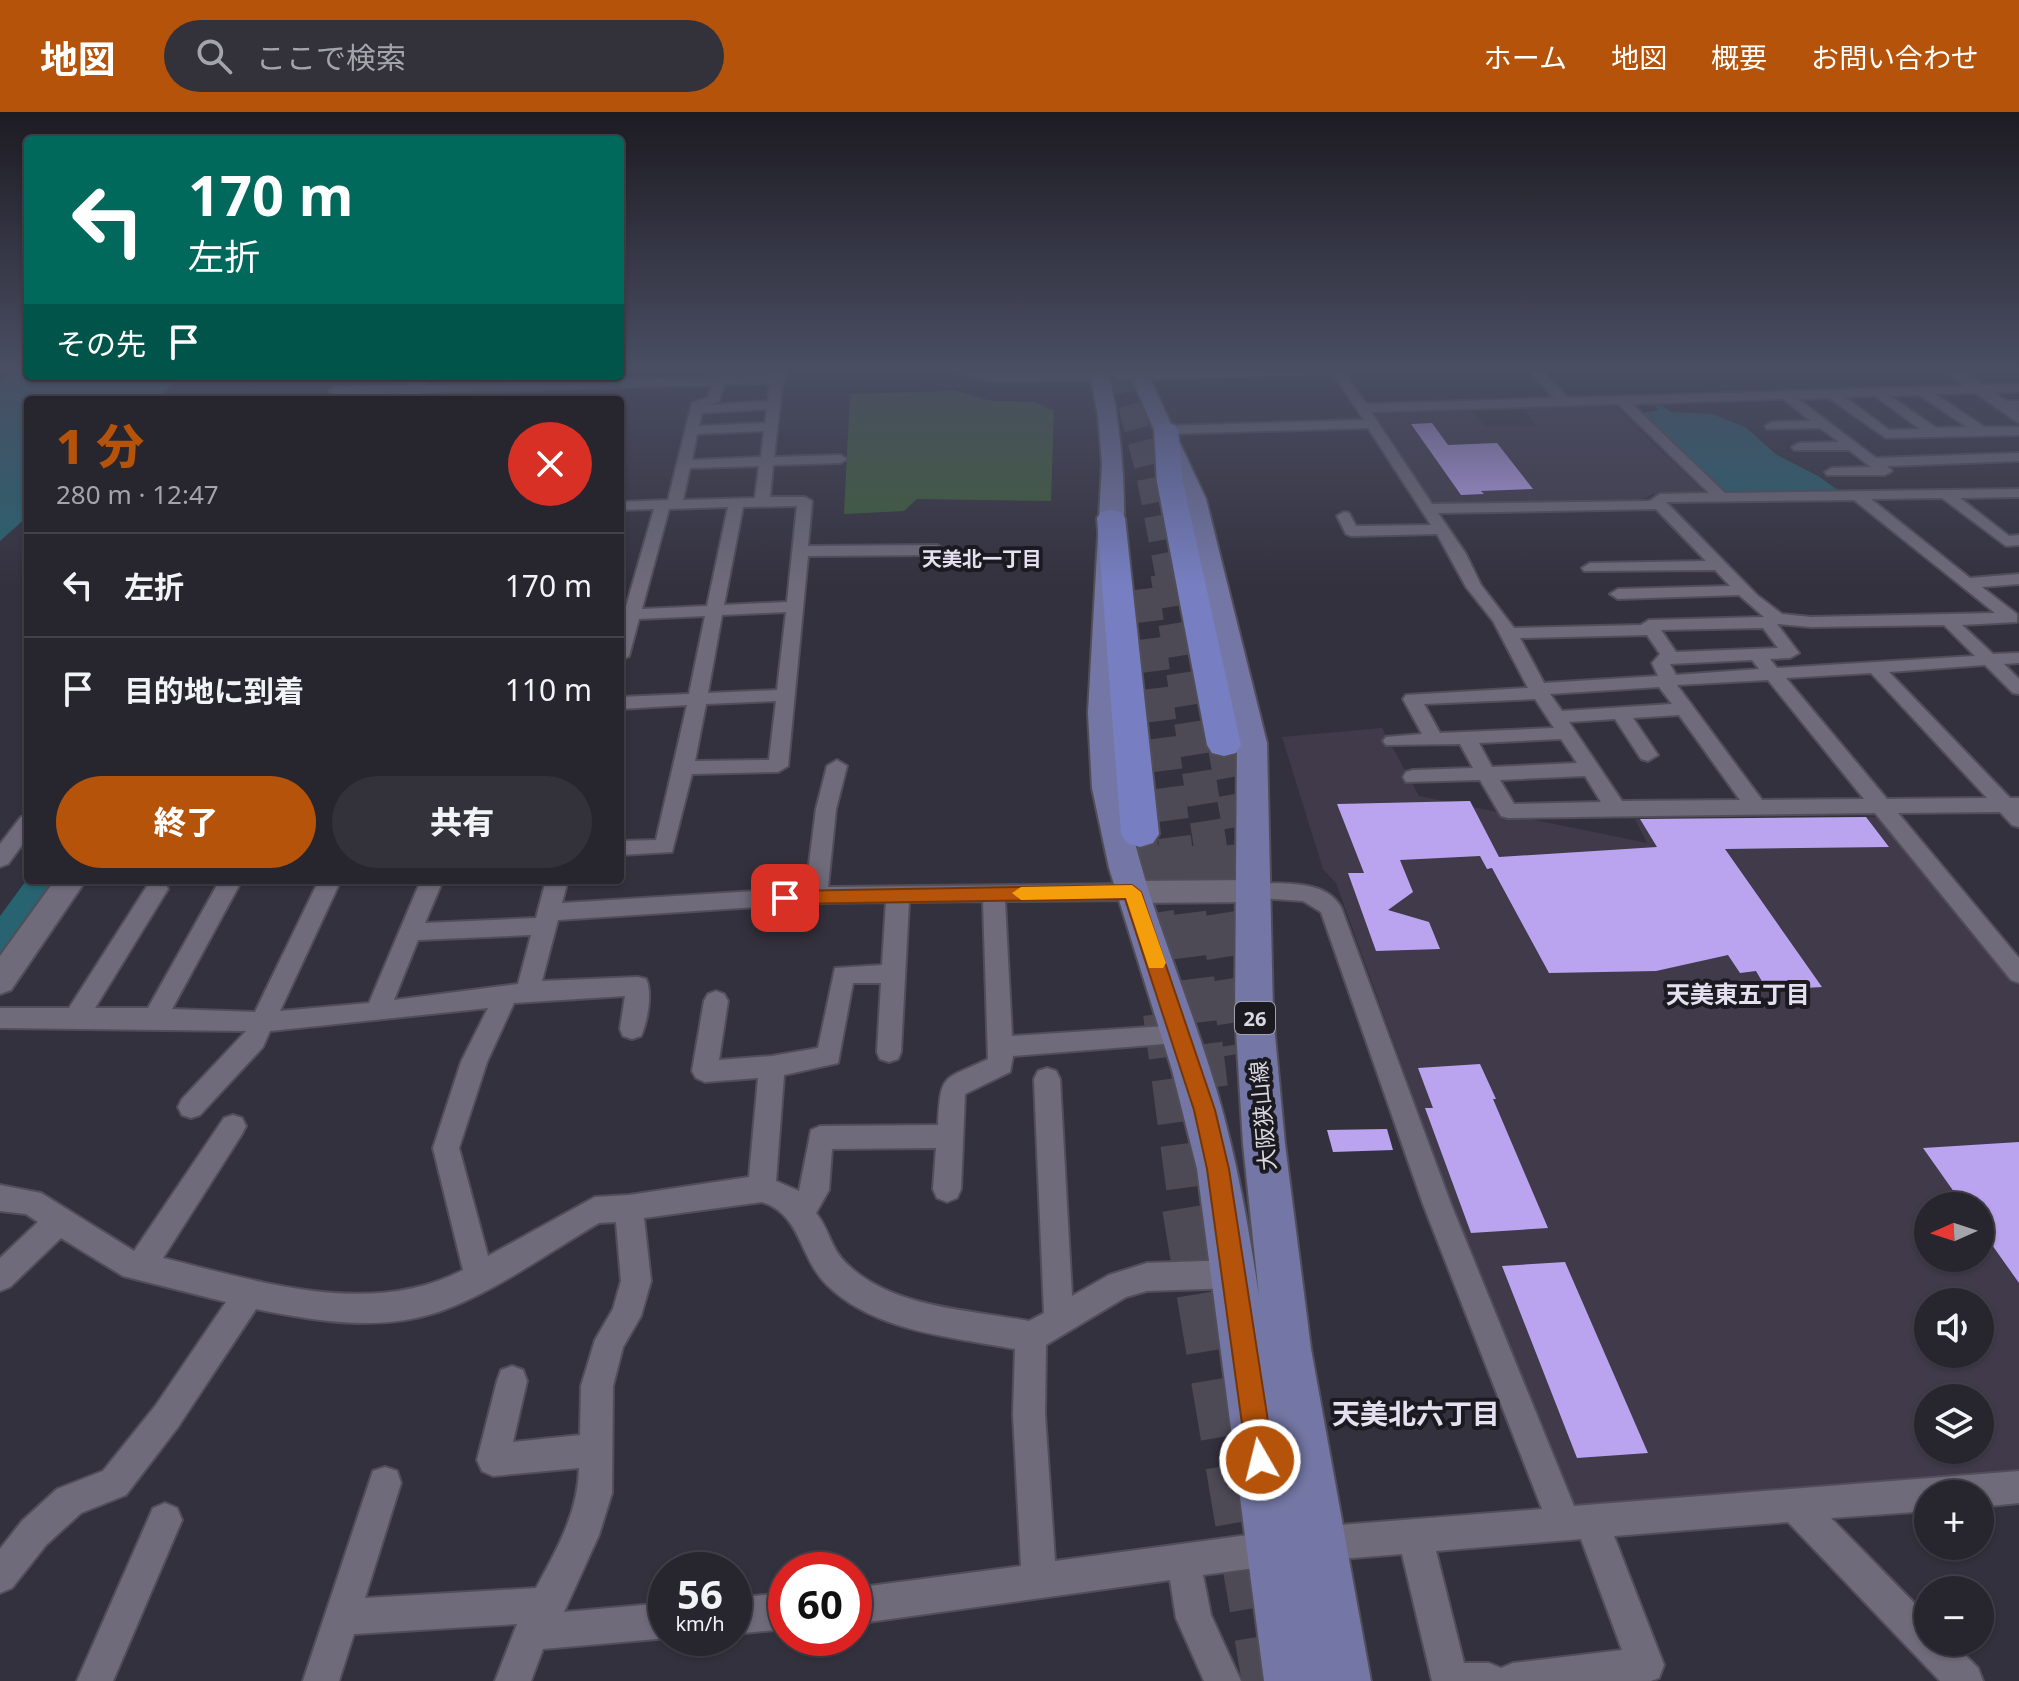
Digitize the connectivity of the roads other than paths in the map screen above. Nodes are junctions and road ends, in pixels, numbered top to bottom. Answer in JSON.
{"nodes":[{"id":1,"x":689,"y":441,"type":"edge"},
{"id":2,"x":769,"y":441,"type":"edge"},
{"id":3,"x":1111,"y":441,"type":"edge"},
{"id":4,"x":1167,"y":441,"type":"edge"},
{"id":5,"x":1171,"y":441,"type":"edge"},
{"id":6,"x":1383,"y":441,"type":"edge"},
{"id":7,"x":1664,"y":441,"type":"edge"},
{"id":8,"x":1848,"y":441,"type":"edge"},
{"id":9,"x":1854,"y":446,"type":"junction"},
{"id":10,"x":1799,"y":447,"type":"dead end"},
{"id":11,"x":2019,"y":457,"type":"edge"},
{"id":12,"x":840,"y":459,"type":"dead end"},
{"id":13,"x":767,"y":461,"type":"junction"},
{"id":14,"x":1874,"y":462,"type":"junction"},
{"id":15,"x":683,"y":464,"type":"junction"},
{"id":16,"x":1832,"y":472,"type":"dead end"},
{"id":17,"x":2003,"y":493,"type":"junction"},
{"id":18,"x":2019,"y":493,"type":"edge"},
{"id":19,"x":1947,"y":495,"type":"junction"},
{"id":20,"x":1720,"y":496,"type":"junction"},
{"id":21,"x":1858,"y":496,"type":"junction"},
{"id":22,"x":762,"y":502,"type":"junction"},
{"id":23,"x":736,"y":503,"type":"junction"},
{"id":24,"x":668,"y":505,"type":"junction"},
{"id":25,"x":1660,"y":505,"type":"junction"},
{"id":26,"x":2019,"y":505,"type":"edge"},
{"id":27,"x":624,"y":506,"type":"edge"},
{"id":28,"x":1428,"y":509,"type":"junction"},
{"id":29,"x":1344,"y":516,"type":"dead end"},
{"id":30,"x":1111,"y":518,"type":"junction"},
{"id":31,"x":1441,"y":529,"type":"junction"},
{"id":32,"x":2019,"y":540,"type":"edge"},
{"id":33,"x":937,"y":550,"type":"dead end"},
{"id":34,"x":799,"y":551,"type":"junction"},
{"id":35,"x":1719,"y":565,"type":"junction"},
{"id":36,"x":1590,"y":568,"type":"dead end"},
{"id":37,"x":2019,"y":579,"type":"edge"},
{"id":38,"x":1964,"y":583,"type":"junction"},
{"id":39,"x":1744,"y":590,"type":"junction"},
{"id":40,"x":1618,"y":594,"type":"dead end"},
{"id":41,"x":795,"y":607,"type":"junction"},
{"id":42,"x":714,"y":611,"type":"junction"},
{"id":43,"x":626,"y":615,"type":"edge"},
{"id":44,"x":1772,"y":620,"type":"junction"},
{"id":45,"x":1948,"y":620,"type":"junction"},
{"id":46,"x":1652,"y":630,"type":"junction"},
{"id":47,"x":1508,"y":633,"type":"junction"},
{"id":48,"x":1757,"y":655,"type":"junction"},
{"id":49,"x":1665,"y":658,"type":"junction"},
{"id":50,"x":1987,"y":658,"type":"junction"},
{"id":51,"x":2019,"y":658,"type":"edge"},
{"id":52,"x":1875,"y":667,"type":"junction"},
{"id":53,"x":1772,"y":673,"type":"junction"},
{"id":54,"x":1667,"y":679,"type":"junction"},
{"id":55,"x":2019,"y":689,"type":"edge"},
{"id":56,"x":1540,"y":691,"type":"junction"},
{"id":57,"x":784,"y":695,"type":"junction"},
{"id":58,"x":698,"y":699,"type":"junction"},
{"id":59,"x":624,"y":703,"type":"edge"},
{"id":60,"x":1685,"y":709,"type":"junction"},
{"id":61,"x":1620,"y":713,"type":"junction"},
{"id":62,"x":1562,"y":725,"type":"junction"},
{"id":63,"x":1466,"y":738,"type":"junction"},
{"id":64,"x":1434,"y":739,"type":"junction"},
{"id":65,"x":1393,"y":741,"type":"dead end"},
{"id":66,"x":1224,"y":745,"type":"tunnel mouth"},
{"id":67,"x":1648,"y":755,"type":"dead end"},
{"id":68,"x":837,"y":766,"type":"dead end"},
{"id":69,"x":684,"y":768,"type":"junction"},
{"id":70,"x":1591,"y":769,"type":"junction"},
{"id":71,"x":1487,"y":774,"type":"junction"},
{"id":72,"x":1413,"y":777,"type":"dead end"},
{"id":73,"x":1879,"y":806,"type":"junction"},
{"id":74,"x":1756,"y":807,"type":"junction"},
{"id":75,"x":1616,"y":808,"type":"junction"},
{"id":76,"x":2014,"y":810,"type":"edge"},
{"id":77,"x":24,"y":827,"type":"edge"},
{"id":78,"x":1140,"y":834,"type":"tunnel mouth"},
{"id":79,"x":624,"y":848,"type":"edge"},
{"id":80,"x":0,"y":859,"type":"edge"},
{"id":81,"x":68,"y":884,"type":"edge"},
{"id":82,"x":229,"y":884,"type":"edge"},
{"id":83,"x":328,"y":884,"type":"edge"},
{"id":84,"x":430,"y":884,"type":"edge"},
{"id":85,"x":556,"y":884,"type":"edge"},
{"id":86,"x":157,"y":889,"type":"dead end"},
{"id":87,"x":1255,"y":891,"type":"junction"},
{"id":88,"x":1132,"y":892,"type":"junction"},
{"id":89,"x":994,"y":893,"type":"junction"},
{"id":90,"x":898,"y":894,"type":"junction"},
{"id":91,"x":816,"y":895,"type":"junction"},
{"id":92,"x":547,"y":919,"type":"junction"},
{"id":93,"x":410,"y":932,"type":"junction"},
{"id":94,"x":894,"y":974,"type":"junction"},
{"id":95,"x":2019,"y":974,"type":"edge"},
{"id":96,"x":0,"y":981,"type":"edge"},
{"id":97,"x":517,"y":994,"type":"junction"},
{"id":98,"x":716,"y":1001,"type":"dead end"},
{"id":99,"x":377,"y":1012,"type":"junction"},
{"id":100,"x":0,"y":1018,"type":"edge"},
{"id":101,"x":76,"y":1018,"type":"junction"},
{"id":102,"x":155,"y":1018,"type":"junction"},
{"id":103,"x":262,"y":1022,"type":"junction"},
{"id":104,"x":632,"y":1029,"type":"dead end"},
{"id":105,"x":1181,"y":1035,"type":"junction"},
{"id":106,"x":1001,"y":1047,"type":"junction"},
{"id":107,"x":889,"y":1052,"type":"dead end"},
{"id":108,"x":772,"y":1067,"type":"junction"},
{"id":109,"x":1047,"y":1079,"type":"dead end"},
{"id":110,"x":191,"y":1107,"type":"dead end"},
{"id":111,"x":233,"y":1126,"type":"dead end"},
{"id":112,"x":950,"y":1136,"type":"junction"},
{"id":113,"x":762,"y":1189,"type":"junction"},
{"id":114,"x":947,"y":1189,"type":"dead end"},
{"id":115,"x":0,"y":1198,"type":"edge"},
{"id":116,"x":629,"y":1208,"type":"junction"},
{"id":117,"x":800,"y":1214,"type":"junction"},
{"id":118,"x":59,"y":1221,"type":"junction"},
{"id":119,"x":141,"y":1266,"type":"junction"},
{"id":120,"x":1235,"y":1274,"type":"junction"},
{"id":121,"x":0,"y":1277,"type":"edge"},
{"id":122,"x":479,"y":1277,"type":"junction"},
{"id":123,"x":249,"y":1293,"type":"junction"},
{"id":124,"x":1045,"y":1329,"type":"junction"},
{"id":125,"x":512,"y":1381,"type":"dead end"},
{"id":126,"x":596,"y":1450,"type":"junction"},
{"id":127,"x":385,"y":1483,"type":"dead end"},
{"id":128,"x":2019,"y":1487,"type":"edge"},
{"id":129,"x":1994,"y":1489,"type":"edge"},
{"id":130,"x":1914,"y":1495,"type":"edge"},
{"id":131,"x":1794,"y":1504,"type":"junction"},
{"id":132,"x":165,"y":1520,"type":"dead end"},
{"id":133,"x":1578,"y":1522,"type":"junction"},
{"id":134,"x":1415,"y":1536,"type":"junction"},
{"id":135,"x":1318,"y":1543,"type":"junction"},
{"id":136,"x":1272,"y":1549,"type":"junction"},
{"id":137,"x":1183,"y":1559,"type":"junction"},
{"id":138,"x":0,"y":1576,"type":"edge"},
{"id":139,"x":1039,"y":1580,"type":"junction"},
{"id":140,"x":872,"y":1603,"type":"edge"},
{"id":141,"x":341,"y":1617,"type":"junction"},
{"id":142,"x":540,"y":1618,"type":"junction"},
{"id":143,"x":648,"y":1621,"type":"edge"},
{"id":144,"x":1580,"y":1677,"type":"edge"},
{"id":145,"x":1452,"y":1680,"type":"edge"},
{"id":146,"x":95,"y":1681,"type":"edge"},
{"id":147,"x":321,"y":1681,"type":"edge"},
{"id":148,"x":513,"y":1681,"type":"edge"},
{"id":149,"x":1223,"y":1681,"type":"edge"},
{"id":150,"x":1292,"y":1681,"type":"edge"},
{"id":151,"x":1343,"y":1681,"type":"edge"},
{"id":152,"x":1489,"y":1681,"type":"edge"},
{"id":153,"x":1513,"y":1681,"type":"edge"},
{"id":154,"x":1965,"y":1681,"type":"edge"}],
"edges":[{"from":1,"to":15,"type":"street"},
{"from":2,"to":13,"type":"street"},
{"from":3,"to":30,"type":"main road"},
{"from":4,"to":66,"type":"highway"},
{"from":5,"to":87,"type":"main road","name":"大阪狭山線","number":"26"},
{"from":6,"to":28,"type":"street"},
{"from":7,"to":20,"type":"street"},
{"from":8,"to":9,"type":"street"},
{"from":9,"to":10,"type":"street"},
{"from":9,"to":14,"type":"street"},
{"from":11,"to":14,"type":"street"},
{"from":12,"to":13,"type":"street"},
{"from":13,"to":15,"type":"street"},
{"from":13,"to":22,"type":"street"},
{"from":14,"to":16,"type":"street"},
{"from":15,"to":24,"type":"street"},
{"from":17,"to":18,"type":"street"},
{"from":17,"to":19,"type":"street"},
{"from":17,"to":26,"type":"street"},
{"from":19,"to":21,"type":"street"},
{"from":19,"to":32,"type":"street"},
{"from":20,"to":21,"type":"street"},
{"from":20,"to":25,"type":"street"},
{"from":21,"to":38,"type":"street"},
{"from":22,"to":23,"type":"street"},
{"from":22,"to":34,"type":"street"},
{"from":23,"to":24,"type":"street"},
{"from":23,"to":42,"type":"street"},
{"from":24,"to":27,"type":"street"},
{"from":24,"to":43,"type":"street"},
{"from":25,"to":28,"type":"street"},
{"from":25,"to":35,"type":"street"},
{"from":28,"to":31,"type":"street"},
{"from":29,"to":31,"type":"street"},
{"from":30,"to":78,"type":"highway"},
{"from":30,"to":88,"type":"main road"},
{"from":31,"to":47,"type":"street"},
{"from":33,"to":34,"type":"street"},
{"from":34,"to":41,"type":"street"},
{"from":35,"to":36,"type":"street"},
{"from":35,"to":39,"type":"street"},
{"from":37,"to":38,"type":"street"},
{"from":38,"to":45,"type":"street"},
{"from":39,"to":40,"type":"street"},
{"from":39,"to":44,"type":"street"},
{"from":41,"to":42,"type":"street"},
{"from":41,"to":57,"type":"street"},
{"from":42,"to":43,"type":"street"},
{"from":42,"to":58,"type":"street"},
{"from":44,"to":45,"type":"street"},
{"from":44,"to":46,"type":"street"},
{"from":44,"to":48,"type":"street"},
{"from":45,"to":50,"type":"street"},
{"from":46,"to":47,"type":"street"},
{"from":46,"to":49,"type":"street"},
{"from":47,"to":56,"type":"street"},
{"from":48,"to":49,"type":"street"},
{"from":48,"to":53,"type":"street"},
{"from":49,"to":54,"type":"street"},
{"from":50,"to":51,"type":"street"},
{"from":50,"to":52,"type":"street"},
{"from":50,"to":55,"type":"street"},
{"from":52,"to":53,"type":"street"},
{"from":52,"to":76,"type":"street"},
{"from":53,"to":54,"type":"street"},
{"from":53,"to":73,"type":"street"},
{"from":54,"to":56,"type":"street"},
{"from":54,"to":60,"type":"street"},
{"from":56,"to":62,"type":"street"},
{"from":56,"to":64,"type":"street"},
{"from":57,"to":58,"type":"street"},
{"from":57,"to":69,"type":"street"},
{"from":58,"to":59,"type":"street"},
{"from":58,"to":69,"type":"street"},
{"from":60,"to":61,"type":"street"},
{"from":60,"to":74,"type":"street"},
{"from":61,"to":62,"type":"street"},
{"from":61,"to":67,"type":"street"},
{"from":62,"to":63,"type":"street"},
{"from":62,"to":70,"type":"street"},
{"from":63,"to":64,"type":"street"},
{"from":63,"to":71,"type":"street"},
{"from":64,"to":65,"type":"street"},
{"from":68,"to":91,"type":"street"},
{"from":69,"to":79,"type":"street"},
{"from":70,"to":71,"type":"street"},
{"from":70,"to":75,"type":"street"},
{"from":71,"to":72,"type":"street"},
{"from":71,"to":75,"type":"street"},
{"from":73,"to":74,"type":"street"},
{"from":73,"to":76,"type":"street"},
{"from":73,"to":95,"type":"street"},
{"from":74,"to":75,"type":"street"},
{"from":77,"to":80,"type":"street"},
{"from":81,"to":96,"type":"street"},
{"from":82,"to":102,"type":"street"},
{"from":83,"to":103,"type":"street"},
{"from":84,"to":93,"type":"street"},
{"from":85,"to":92,"type":"street"},
{"from":86,"to":101,"type":"street"},
{"from":87,"to":88,"type":"street"},
{"from":87,"to":133,"type":"street"},
{"from":87,"to":135,"type":"main road","name":"大阪狭山線","number":"26"},
{"from":88,"to":89,"type":"street"},
{"from":88,"to":105,"type":"main road"},
{"from":89,"to":90,"type":"street"},
{"from":89,"to":106,"type":"street"},
{"from":90,"to":91,"type":"street"},
{"from":90,"to":94,"type":"street"},
{"from":91,"to":92,"type":"street"},
{"from":92,"to":93,"type":"street"},
{"from":92,"to":97,"type":"street"},
{"from":93,"to":99,"type":"street"},
{"from":94,"to":107,"type":"street"},
{"from":94,"to":108,"type":"street"},
{"from":97,"to":99,"type":"street"},
{"from":97,"to":104,"type":"street"},
{"from":97,"to":122,"type":"street"},
{"from":98,"to":108,"type":"street"},
{"from":99,"to":103,"type":"street"},
{"from":100,"to":101,"type":"street"},
{"from":101,"to":102,"type":"street"},
{"from":102,"to":103,"type":"street"},
{"from":103,"to":110,"type":"street"},
{"from":105,"to":106,"type":"street"},
{"from":105,"to":120,"type":"main road"},
{"from":106,"to":112,"type":"street"},
{"from":108,"to":113,"type":"street"},
{"from":109,"to":124,"type":"street"},
{"from":111,"to":119,"type":"street"},
{"from":112,"to":114,"type":"street"},
{"from":112,"to":117,"type":"street"},
{"from":113,"to":116,"type":"street"},
{"from":113,"to":117,"type":"street"},
{"from":115,"to":118,"type":"street"},
{"from":116,"to":122,"type":"street"},
{"from":116,"to":126,"type":"street"},
{"from":117,"to":124,"type":"street"},
{"from":118,"to":119,"type":"street"},
{"from":118,"to":121,"type":"street"},
{"from":119,"to":123,"type":"street"},
{"from":120,"to":124,"type":"street"},
{"from":120,"to":136,"type":"main road"},
{"from":122,"to":123,"type":"street"},
{"from":123,"to":138,"type":"street"},
{"from":124,"to":139,"type":"street"},
{"from":125,"to":126,"type":"street"},
{"from":126,"to":142,"type":"street"},
{"from":127,"to":141,"type":"street"},
{"from":128,"to":129,"type":"street"},
{"from":130,"to":131,"type":"street"},
{"from":131,"to":133,"type":"street"},
{"from":131,"to":154,"type":"street"},
{"from":132,"to":146,"type":"street"},
{"from":133,"to":134,"type":"street"},
{"from":133,"to":144,"type":"street"},
{"from":134,"to":135,"type":"street"},
{"from":134,"to":145,"type":"street"},
{"from":135,"to":136,"type":"street"},
{"from":135,"to":151,"type":"main road","name":"大阪狭山線","number":"26"},
{"from":136,"to":137,"type":"street"},
{"from":136,"to":150,"type":"main road"},
{"from":137,"to":139,"type":"street"},
{"from":137,"to":149,"type":"street"},
{"from":139,"to":140,"type":"street"},
{"from":141,"to":142,"type":"street"},
{"from":141,"to":147,"type":"street"},
{"from":142,"to":143,"type":"street"},
{"from":142,"to":148,"type":"street"},
{"from":144,"to":153,"type":"street"},
{"from":145,"to":152,"type":"street"}]}
